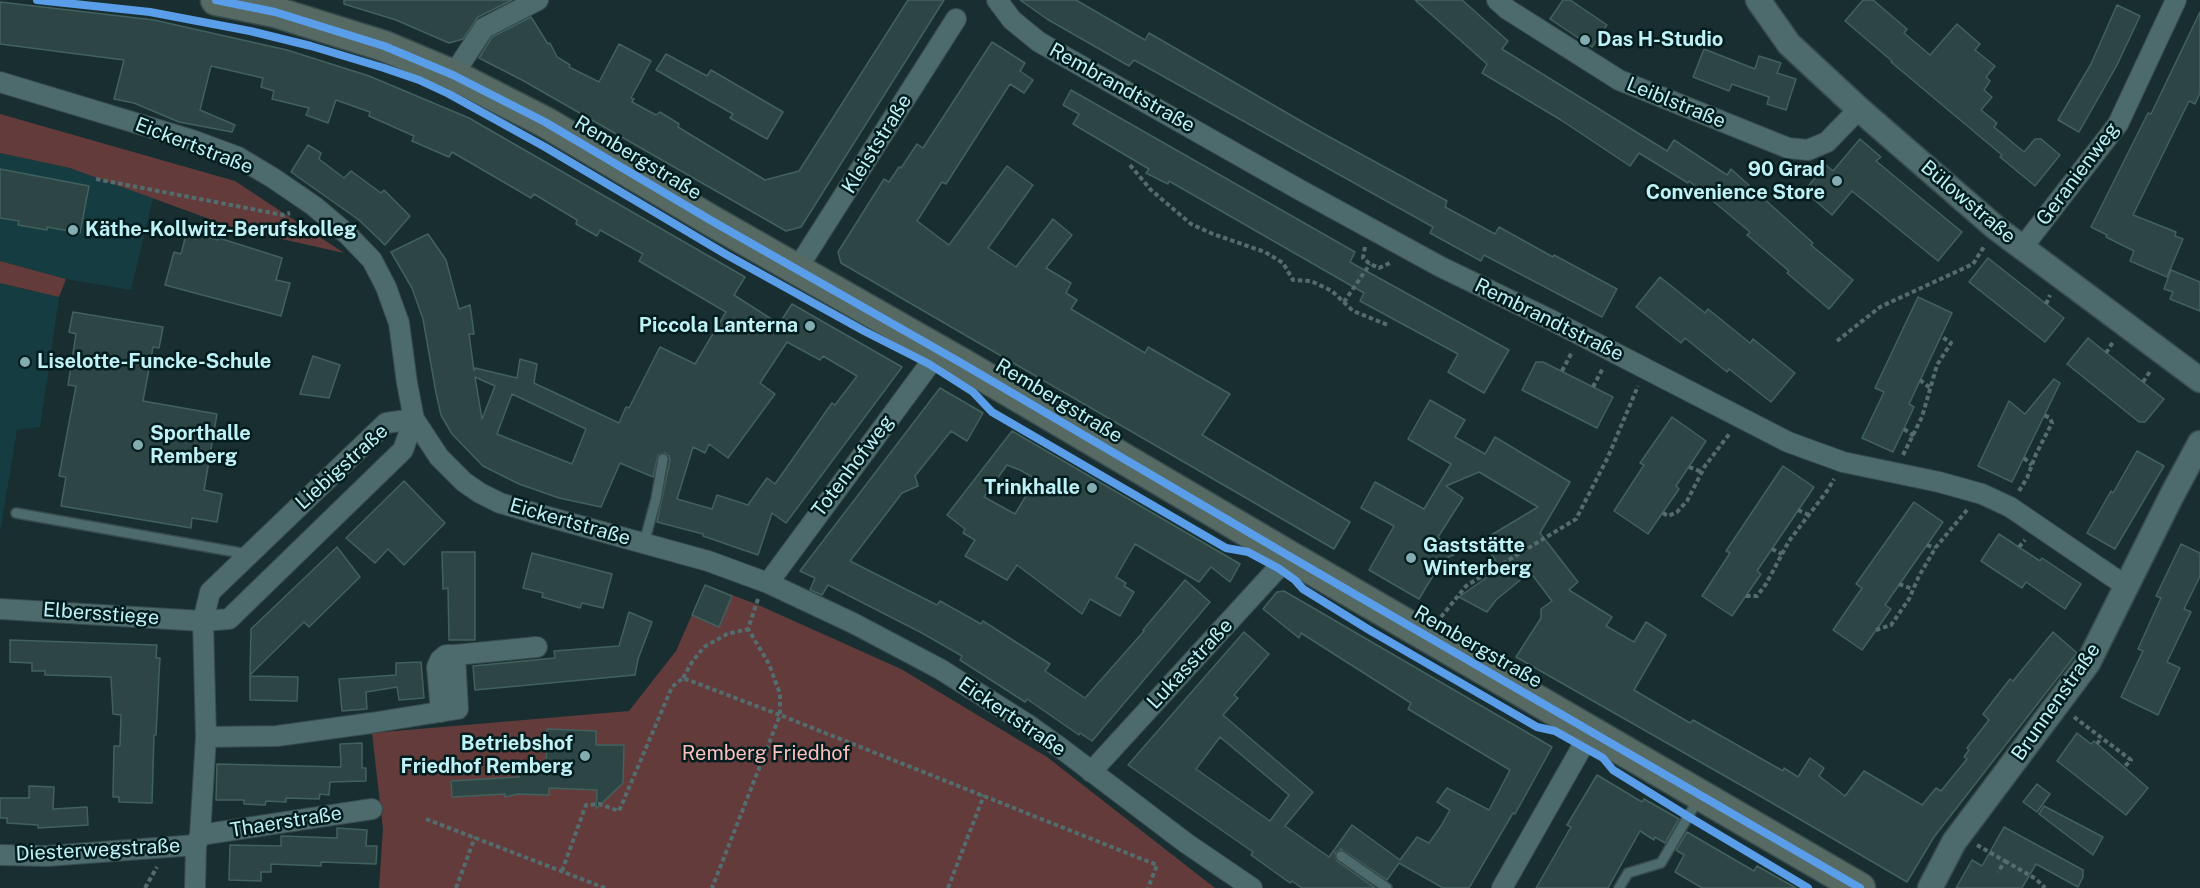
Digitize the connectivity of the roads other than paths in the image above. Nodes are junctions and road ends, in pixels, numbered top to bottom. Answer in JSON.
{"nodes":[{"id":1,"x":216,"y":0,"type":"edge"},
{"id":2,"x":538,"y":0,"type":"edge"},
{"id":3,"x":998,"y":0,"type":"edge"},
{"id":4,"x":1497,"y":0,"type":"edge"},
{"id":5,"x":1758,"y":0,"type":"edge"},
{"id":6,"x":2176,"y":0,"type":"edge"},
{"id":7,"x":956,"y":19,"type":"dead end"},
{"id":8,"x":453,"y":75,"type":"junction"},
{"id":9,"x":0,"y":82,"type":"edge"},
{"id":10,"x":1859,"y":109,"type":"junction"},
{"id":11,"x":2022,"y":248,"type":"junction"},
{"id":12,"x":797,"y":269,"type":"junction"},
{"id":13,"x":940,"y":350,"type":"junction"},
{"id":14,"x":2200,"y":380,"type":"edge"},
{"id":15,"x":414,"y":419,"type":"junction"},
{"id":16,"x":2200,"y":443,"type":"edge"},
{"id":17,"x":663,"y":459,"type":"dead end"},
{"id":18,"x":16,"y":513,"type":"dead end"},
{"id":19,"x":644,"y":543,"type":"junction"},
{"id":20,"x":249,"y":555,"type":"junction"},
{"id":21,"x":1289,"y":556,"type":"junction"},
{"id":22,"x":768,"y":583,"type":"junction"},
{"id":23,"x":2126,"y":585,"type":"junction"},
{"id":24,"x":0,"y":609,"type":"edge"},
{"id":25,"x":203,"y":621,"type":"junction"},
{"id":26,"x":537,"y":647,"type":"dead end"},
{"id":27,"x":1591,"y":731,"type":"junction"},
{"id":28,"x":206,"y":737,"type":"junction"},
{"id":29,"x":1091,"y":772,"type":"junction"},
{"id":30,"x":1700,"y":796,"type":"junction"},
{"id":31,"x":372,"y":809,"type":"dead end"},
{"id":32,"x":198,"y":840,"type":"junction"},
{"id":33,"x":0,"y":855,"type":"edge"},
{"id":34,"x":1341,"y":856,"type":"dead end"},
{"id":35,"x":195,"y":888,"type":"edge"},
{"id":36,"x":1252,"y":888,"type":"edge"},
{"id":37,"x":1387,"y":888,"type":"edge"},
{"id":38,"x":1502,"y":888,"type":"edge"},
{"id":39,"x":1619,"y":888,"type":"edge"},
{"id":40,"x":1860,"y":888,"type":"edge"},
{"id":41,"x":1930,"y":888,"type":"edge"}],
"edges":[{"from":1,"to":8,"type":"main road","name":"Rembergstraße"},
{"from":2,"to":8,"type":"street"},
{"from":3,"to":23,"type":"street","name":"Rembrandtstraße"},
{"from":4,"to":10,"type":"street","name":"Leiblstraße"},
{"from":5,"to":10,"type":"street","name":"Bülowstraße"},
{"from":6,"to":11,"type":"street","name":"Geranienweg"},
{"from":7,"to":12,"type":"street","name":"Kleiststraße"},
{"from":8,"to":12,"type":"main road","name":"Rembergstraße"},
{"from":9,"to":15,"type":"street","name":"Eickertstraße"},
{"from":10,"to":11,"type":"street","name":"Bülowstraße"},
{"from":11,"to":14,"type":"street","name":"Bülowstraße"},
{"from":12,"to":13,"type":"main road","name":"Rembergstraße"},
{"from":13,"to":21,"type":"main road","name":"Rembergstraße"},
{"from":13,"to":22,"type":"street","name":"Totenhofweg"},
{"from":15,"to":19,"type":"street","name":"Eickertstraße"},
{"from":15,"to":20,"type":"street","name":"Liebigstraße"},
{"from":15,"to":25,"type":"street","name":"Liebigstraße"},
{"from":16,"to":23,"type":"street","name":"Brunnenstraße"},
{"from":17,"to":19,"type":"lane"},
{"from":18,"to":20,"type":"lane"},
{"from":19,"to":22,"type":"street","name":"Eickertstraße"},
{"from":20,"to":25,"type":"street","name":"Liebigstraße"},
{"from":21,"to":27,"type":"main road","name":"Rembergstraße"},
{"from":21,"to":29,"type":"street","name":"Lukasstraße"},
{"from":22,"to":29,"type":"street","name":"Eickertstraße"},
{"from":23,"to":41,"type":"street","name":"Brunnenstraße"},
{"from":24,"to":25,"type":"street","name":"Elbersstiege"},
{"from":25,"to":28,"type":"street","name":"Liebigstraße"},
{"from":26,"to":28,"type":"street"},
{"from":27,"to":30,"type":"main road","name":"Rembergstraße"},
{"from":27,"to":38,"type":"street"},
{"from":28,"to":32,"type":"street","name":"Liebigstraße"},
{"from":29,"to":36,"type":"street","name":"Eickertstraße"},
{"from":30,"to":39,"type":"lane"},
{"from":30,"to":40,"type":"main road","name":"Rembergstraße"},
{"from":31,"to":32,"type":"street","name":"Thaerstraße"},
{"from":32,"to":33,"type":"street","name":"Diesterwegstraße"},
{"from":32,"to":35,"type":"street","name":"Liebigstraße"},
{"from":34,"to":37,"type":"lane"}]}
